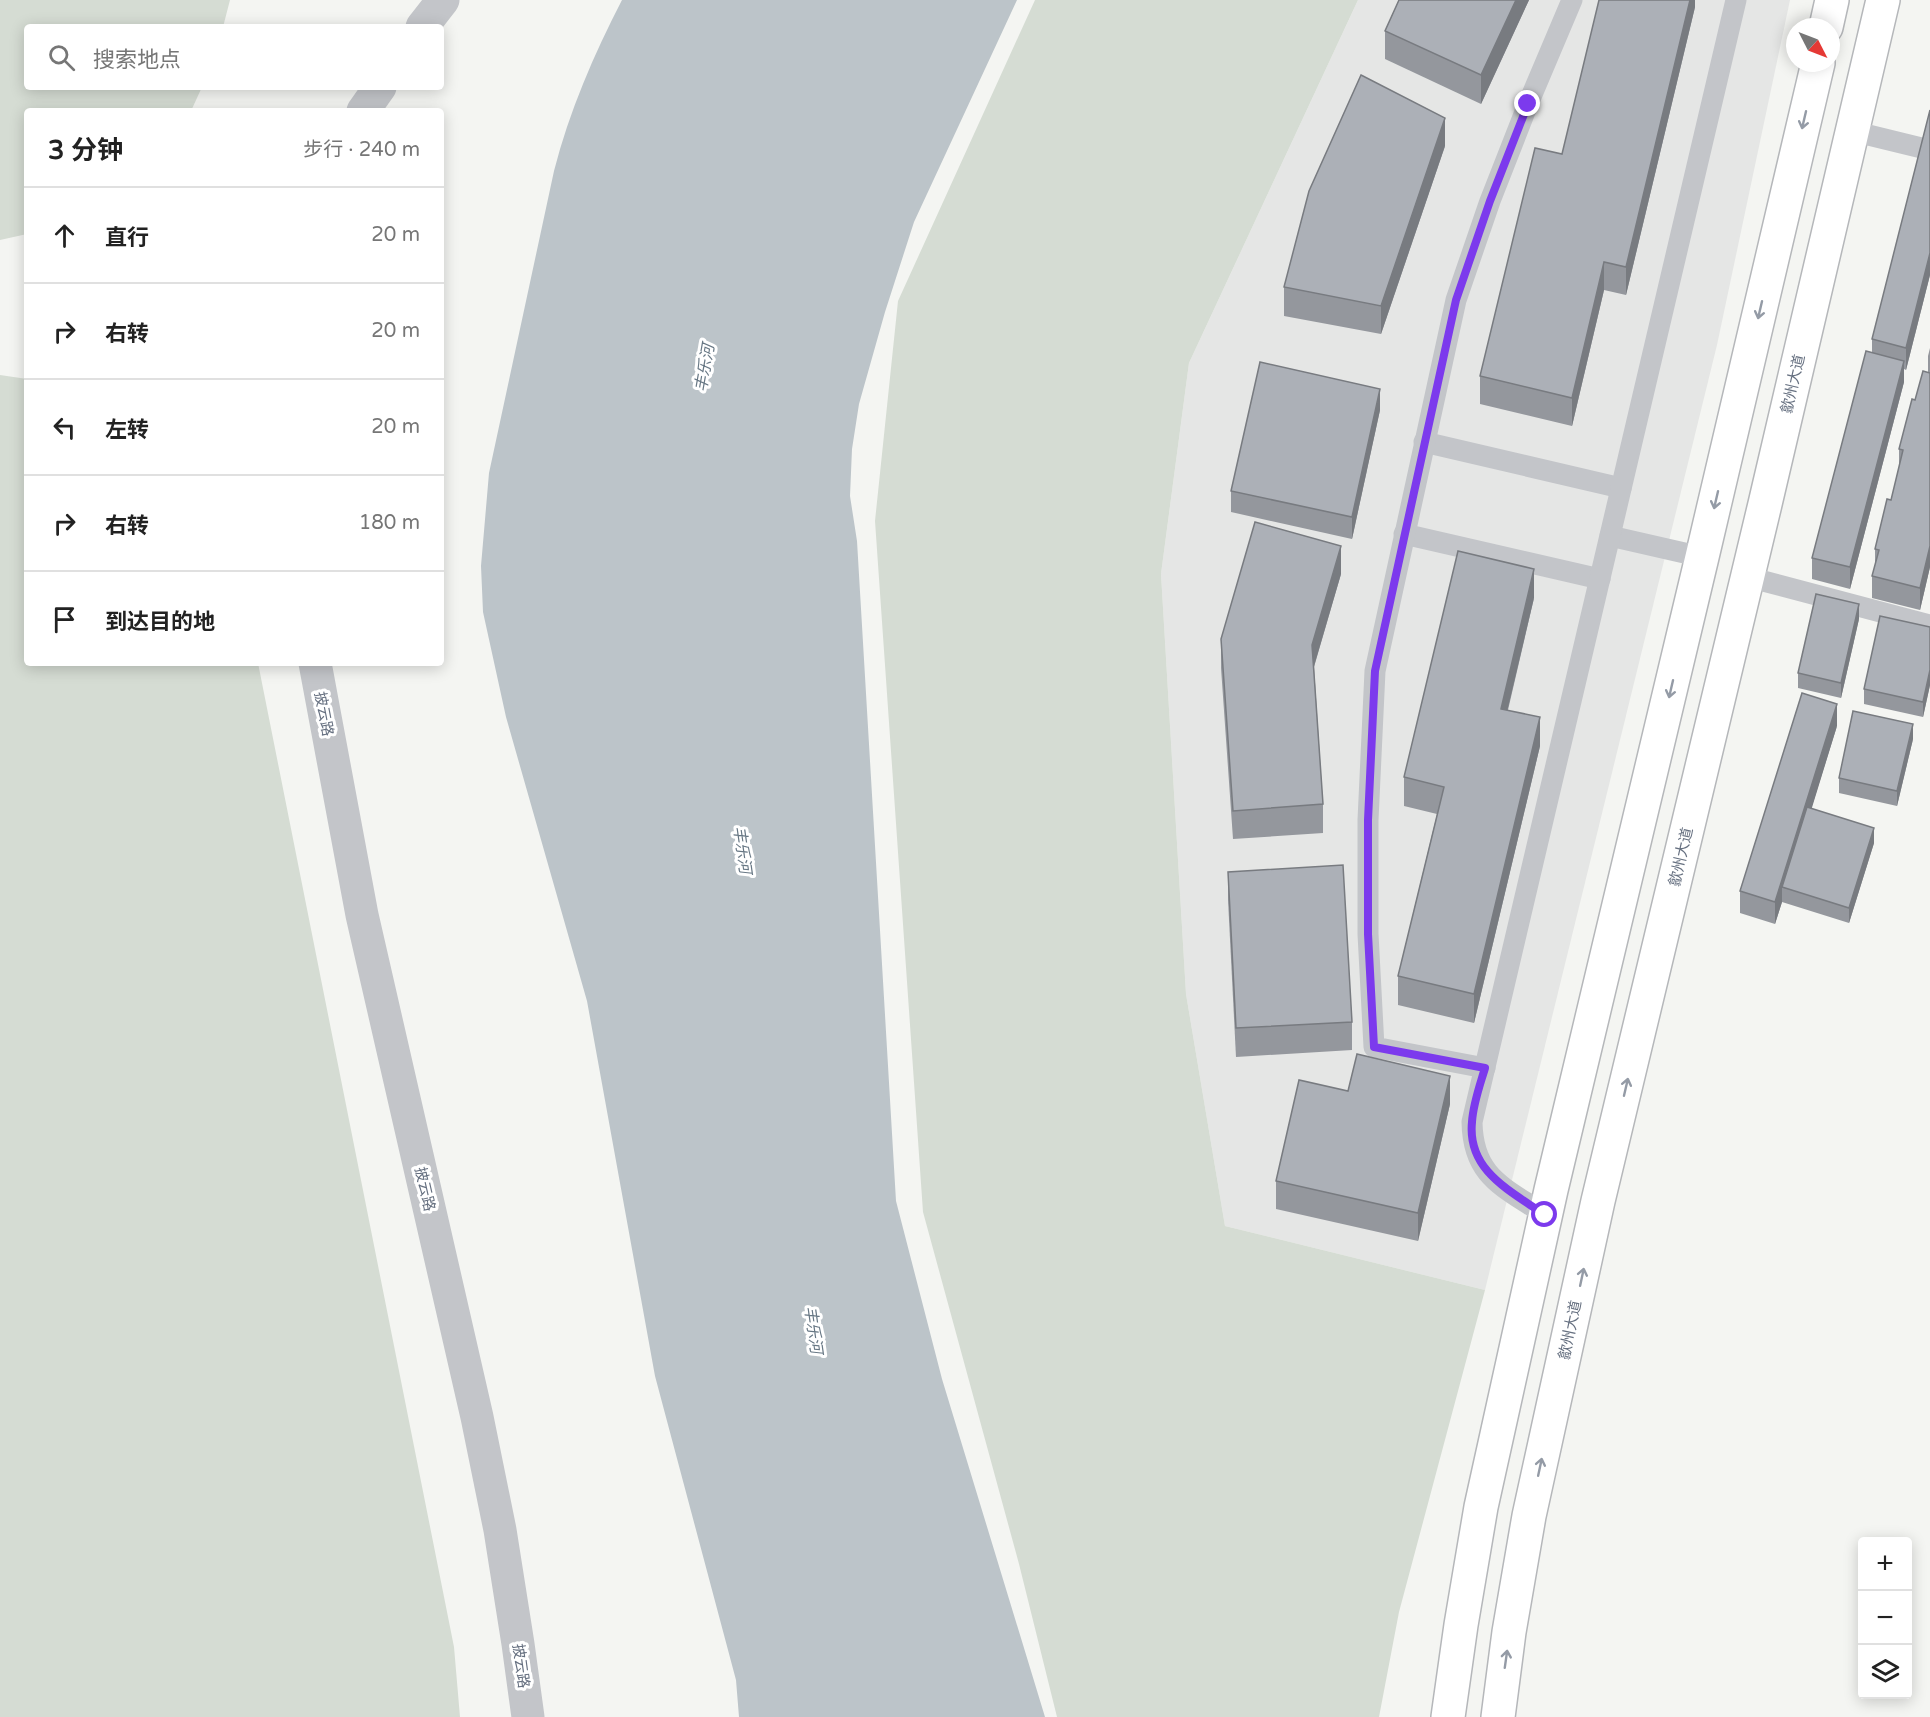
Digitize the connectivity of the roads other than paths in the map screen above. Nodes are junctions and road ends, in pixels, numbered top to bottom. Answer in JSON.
{"nodes":[{"id":1,"x":443,"y":0,"type":"edge"},
{"id":2,"x":1572,"y":0,"type":"edge"},
{"id":3,"x":1736,"y":0,"type":"edge"},
{"id":4,"x":1832,"y":0,"type":"edge"},
{"id":5,"x":1883,"y":0,"type":"edge"},
{"id":6,"x":1828,"y":18,"type":"edge"},
{"id":7,"x":424,"y":24,"type":"edge"},
{"id":8,"x":1816,"y":72,"type":"edge"},
{"id":9,"x":378,"y":90,"type":"edge"},
{"id":10,"x":365,"y":108,"type":"edge"},
{"id":11,"x":1852,"y":131,"type":"junction"},
{"id":12,"x":1930,"y":150,"type":"edge"},
{"id":13,"x":1424,"y":442,"type":"junction"},
{"id":14,"x":1621,"y":488,"type":"junction"},
{"id":15,"x":1404,"y":534,"type":"junction"},
{"id":16,"x":1610,"y":536,"type":"junction"},
{"id":17,"x":1702,"y":557,"type":"junction"},
{"id":18,"x":1748,"y":578,"type":"junction"},
{"id":19,"x":1600,"y":579,"type":"junction"},
{"id":20,"x":1930,"y":625,"type":"edge"},
{"id":21,"x":316,"y":666,"type":"edge"},
{"id":22,"x":1485,"y":1068,"type":"junction"},
{"id":23,"x":1545,"y":1215,"type":"junction"},
{"id":24,"x":528,"y":1717,"type":"edge"},
{"id":25,"x":1448,"y":1717,"type":"edge"},
{"id":26,"x":1498,"y":1717,"type":"edge"}],
"edges":[{"from":1,"to":7,"type":"street"},
{"from":2,"to":13,"type":"lane"},
{"from":3,"to":14,"type":"lane"},
{"from":4,"to":6,"type":"highway"},
{"from":5,"to":11,"type":"highway","name":"歙州大道"},
{"from":8,"to":17,"type":"highway","one_way":true},
{"from":9,"to":10,"type":"street"},
{"from":11,"to":12,"type":"lane"},
{"from":11,"to":18,"type":"highway","name":"歙州大道"},
{"from":13,"to":14,"type":"lane"},
{"from":13,"to":15,"type":"lane"},
{"from":14,"to":16,"type":"lane"},
{"from":15,"to":19,"type":"lane"},
{"from":15,"to":22,"type":"lane"},
{"from":16,"to":17,"type":"lane"},
{"from":16,"to":19,"type":"lane"},
{"from":17,"to":23,"type":"highway","one_way":true},
{"from":18,"to":20,"type":"lane"},
{"from":26,"to":18,"type":"highway","name":"歙州大道","one_way":true},
{"from":19,"to":22,"type":"lane"},
{"from":21,"to":24,"type":"street","name":"披云路"},
{"from":22,"to":23,"type":"lane"},
{"from":23,"to":25,"type":"highway"}]}
